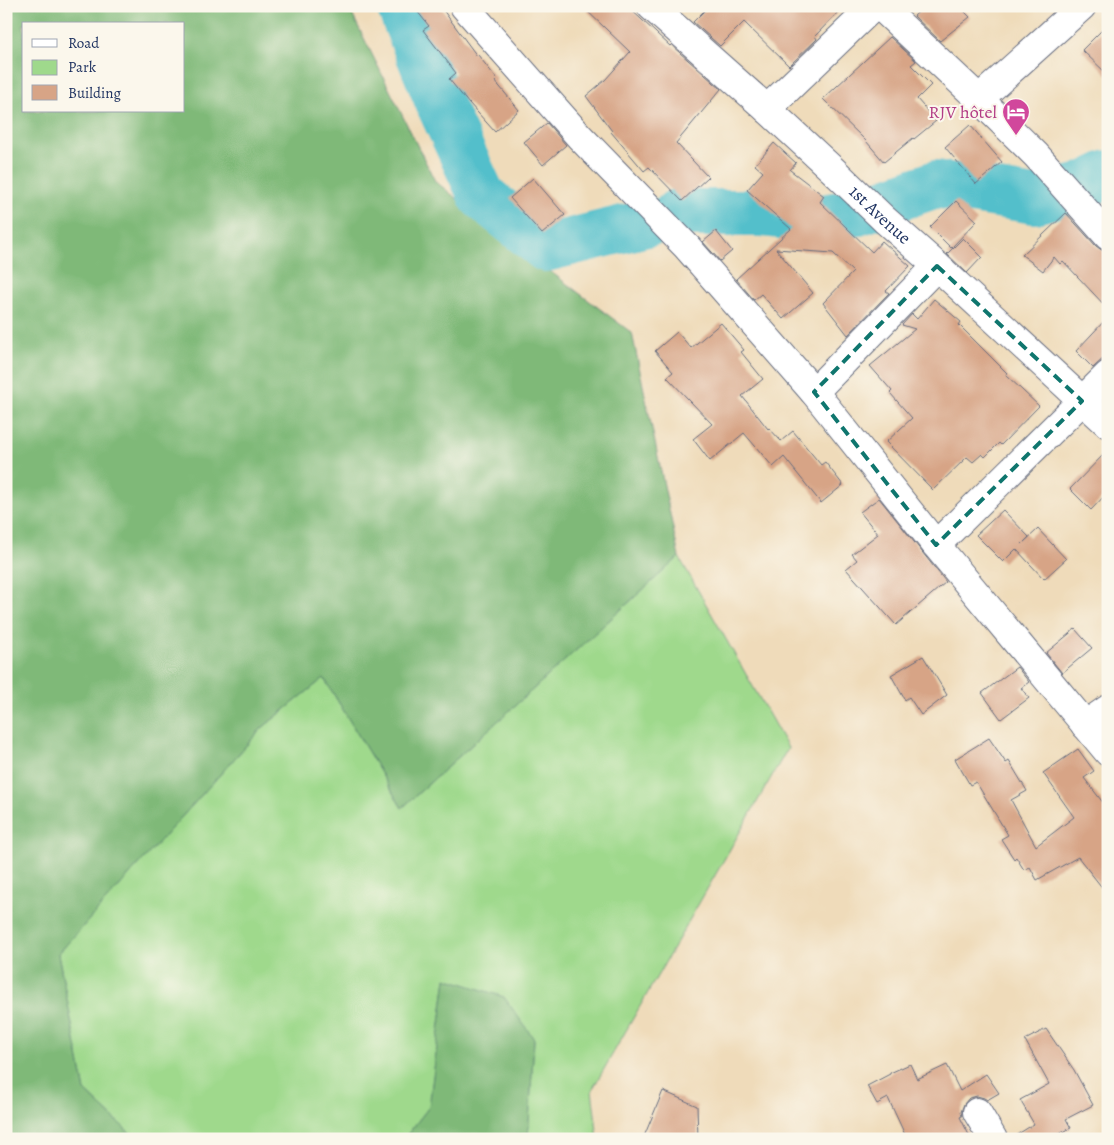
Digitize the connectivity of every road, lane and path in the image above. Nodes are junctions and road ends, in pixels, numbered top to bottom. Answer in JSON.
{"nodes":[{"id":1,"x":464,"y":6,"type":"edge"},
{"id":2,"x":651,"y":6,"type":"edge"},
{"id":3,"x":874,"y":6,"type":"edge"},
{"id":4,"x":880,"y":6,"type":"edge"},
{"id":5,"x":1082,"y":6,"type":"edge"},
{"id":6,"x":979,"y":99,"type":"junction"},
{"id":7,"x":767,"y":109,"type":"junction"},
{"id":8,"x":1108,"y":236,"type":"edge"},
{"id":9,"x":937,"y":266,"type":"junction"},
{"id":10,"x":1108,"y":375,"type":"edge"},
{"id":11,"x":814,"y":392,"type":"junction"},
{"id":12,"x":1082,"y":401,"type":"junction"},
{"id":13,"x":1108,"y":424,"type":"edge"},
{"id":14,"x":936,"y":545,"type":"junction"},
{"id":15,"x":1108,"y":710,"type":"edge"},
{"id":16,"x":1085,"y":725,"type":"junction"},
{"id":17,"x":1108,"y":752,"type":"edge"},
{"id":18,"x":977,"y":1112,"type":"dead end"},
{"id":19,"x":993,"y":1139,"type":"edge"}],
"edges":[{"from":1,"to":11,"type":"street"},
{"from":2,"to":7,"type":"street","name":"1st Avenue"},
{"from":3,"to":7,"type":"street"},
{"from":4,"to":6,"type":"street"},
{"from":5,"to":6,"type":"street"},
{"from":6,"to":8,"type":"street"},
{"from":7,"to":9,"type":"street","name":"1st Avenue"},
{"from":9,"to":11,"type":"street"},
{"from":9,"to":12,"type":"street","name":"1st Avenue"},
{"from":10,"to":12,"type":"street"},
{"from":11,"to":14,"type":"street"},
{"from":12,"to":13,"type":"street","name":"1st Avenue"},
{"from":12,"to":14,"type":"street"},
{"from":14,"to":16,"type":"street"},
{"from":15,"to":16,"type":"street"},
{"from":16,"to":17,"type":"street"},
{"from":18,"to":19,"type":"street"}]}
